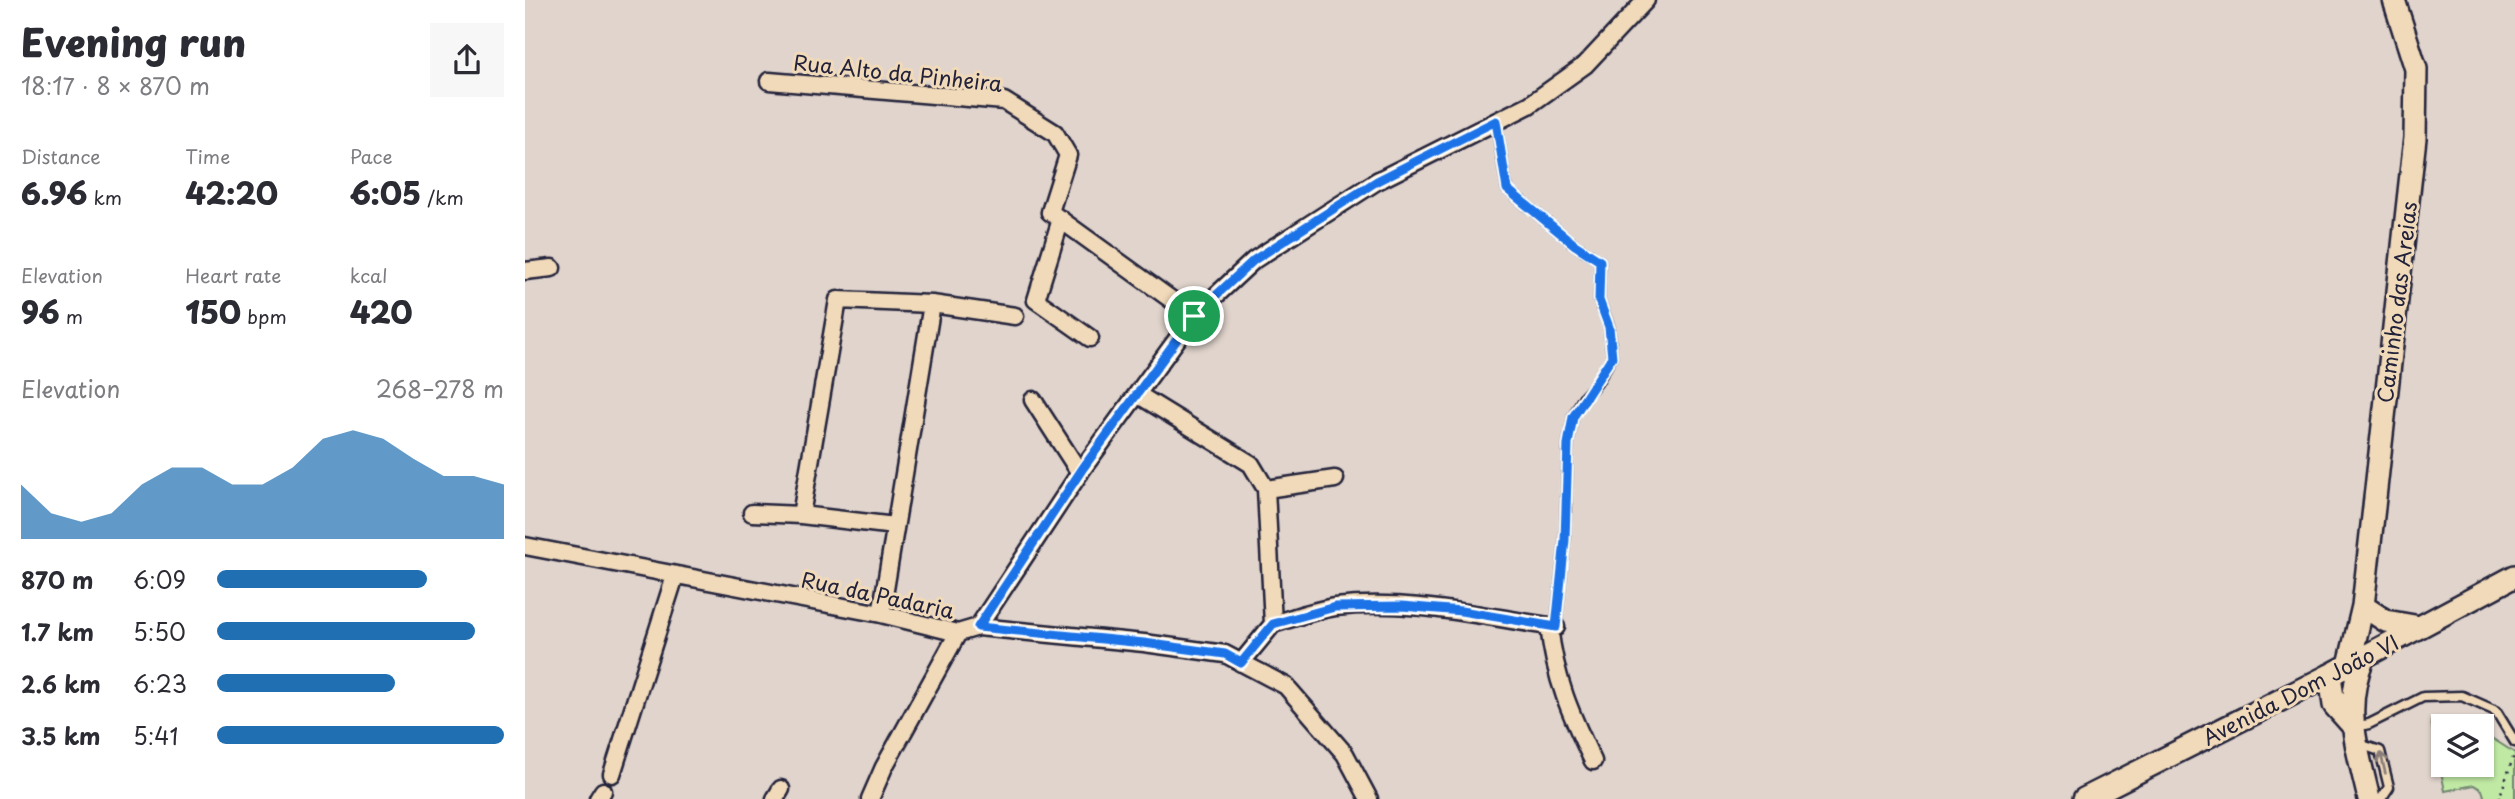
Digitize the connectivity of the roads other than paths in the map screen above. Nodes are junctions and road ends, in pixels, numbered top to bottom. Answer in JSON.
{"nodes":[{"id":1,"x":1646,"y":0,"type":"edge"},
{"id":2,"x":2395,"y":0,"type":"edge"},
{"id":3,"x":769,"y":81,"type":"dead end"},
{"id":4,"x":1496,"y":121,"type":"junction"},
{"id":5,"x":1056,"y":216,"type":"junction"},
{"id":6,"x":552,"y":268,"type":"dead end"},
{"id":7,"x":525,"y":271,"type":"edge"},
{"id":8,"x":932,"y":304,"type":"junction"},
{"id":9,"x":1015,"y":316,"type":"dead end"},
{"id":10,"x":1194,"y":316,"type":"junction"},
{"id":11,"x":1090,"y":338,"type":"dead end"},
{"id":12,"x":1137,"y":394,"type":"junction"},
{"id":13,"x":1033,"y":400,"type":"dead end"},
{"id":14,"x":1080,"y":473,"type":"junction"},
{"id":15,"x":1335,"y":479,"type":"dead end"},
{"id":16,"x":1266,"y":489,"type":"junction"},
{"id":17,"x":752,"y":513,"type":"dead end"},
{"id":18,"x":801,"y":515,"type":"junction"},
{"id":19,"x":895,"y":526,"type":"junction"},
{"id":20,"x":525,"y":547,"type":"edge"},
{"id":21,"x":675,"y":576,"type":"junction"},
{"id":22,"x":2515,"y":576,"type":"edge"},
{"id":23,"x":881,"y":614,"type":"junction"},
{"id":24,"x":2366,"y":615,"type":"junction"},
{"id":25,"x":1273,"y":624,"type":"junction"},
{"id":26,"x":1552,"y":626,"type":"junction"},
{"id":27,"x":978,"y":627,"type":"junction"},
{"id":28,"x":2420,"y":627,"type":"junction"},
{"id":29,"x":957,"y":634,"type":"junction"},
{"id":30,"x":2364,"y":657,"type":"junction"},
{"id":31,"x":1241,"y":663,"type":"junction"},
{"id":32,"x":2330,"y":676,"type":"junction"},
{"id":33,"x":2285,"y":697,"type":"junction"},
{"id":34,"x":2343,"y":702,"type":"junction"},
{"id":35,"x":2353,"y":732,"type":"junction"},
{"id":36,"x":2515,"y":742,"type":"edge"},
{"id":37,"x":1593,"y":761,"type":"dead end"},
{"id":38,"x":612,"y":774,"type":"dead end"},
{"id":39,"x":870,"y":799,"type":"edge"},
{"id":40,"x":1369,"y":799,"type":"edge"},
{"id":41,"x":2084,"y":799,"type":"edge"},
{"id":42,"x":2369,"y":799,"type":"edge"},
{"id":43,"x":2381,"y":799,"type":"edge"}],
"edges":[{"from":1,"to":4,"type":"street"},
{"from":2,"to":24,"type":"street","name":"Caminho das Areias"},
{"from":3,"to":5,"type":"street","name":"Rua Alto da Pinheira"},
{"from":4,"to":10,"type":"street"},
{"from":4,"to":26,"type":"lane"},
{"from":5,"to":10,"type":"street"},
{"from":5,"to":11,"type":"street","name":"Rua Alto da Pinheira"},
{"from":6,"to":7,"type":"street"},
{"from":8,"to":9,"type":"street"},
{"from":8,"to":18,"type":"street"},
{"from":8,"to":19,"type":"street"},
{"from":10,"to":12,"type":"street"},
{"from":12,"to":14,"type":"street"},
{"from":12,"to":16,"type":"street"},
{"from":13,"to":14,"type":"street"},
{"from":14,"to":27,"type":"street"},
{"from":15,"to":16,"type":"street"},
{"from":16,"to":25,"type":"street"},
{"from":17,"to":18,"type":"street"},
{"from":18,"to":19,"type":"street"},
{"from":19,"to":23,"type":"street"},
{"from":20,"to":21,"type":"street","name":"Rua da Padaria"},
{"from":21,"to":23,"type":"street","name":"Rua da Padaria"},
{"from":21,"to":38,"type":"street"},
{"from":22,"to":28,"type":"street","name":"Avenida Dom João VI"},
{"from":23,"to":29,"type":"street","name":"Rua da Padaria"},
{"from":24,"to":28,"type":"street"},
{"from":24,"to":30,"type":"street","name":"Caminho das Areias"},
{"from":24,"to":30,"type":"street"},
{"from":25,"to":26,"type":"street"},
{"from":25,"to":31,"type":"street"},
{"from":26,"to":37,"type":"street"},
{"from":27,"to":29,"type":"street","name":"Rua da Padaria"},
{"from":27,"to":31,"type":"street","name":"Rua da Padaria"},
{"from":28,"to":30,"type":"street","name":"Avenida Dom João VI"},
{"from":29,"to":39,"type":"street"},
{"from":30,"to":32,"type":"street","name":"Avenida Dom João VI"},
{"from":30,"to":34,"type":"street","name":"Caminho das Areias"},
{"from":31,"to":40,"type":"street","name":"Rua da Padaria"},
{"from":32,"to":33,"type":"street","name":"Avenida Dom João VI"},
{"from":32,"to":34,"type":"street"},
{"from":33,"to":34,"type":"street"},
{"from":33,"to":41,"type":"street","name":"Avenida Dom João VI"},
{"from":34,"to":35,"type":"street"},
{"from":35,"to":36,"type":"lane"},
{"from":35,"to":42,"type":"street"},
{"from":43,"to":35,"type":"lane","one_way":true}]}
